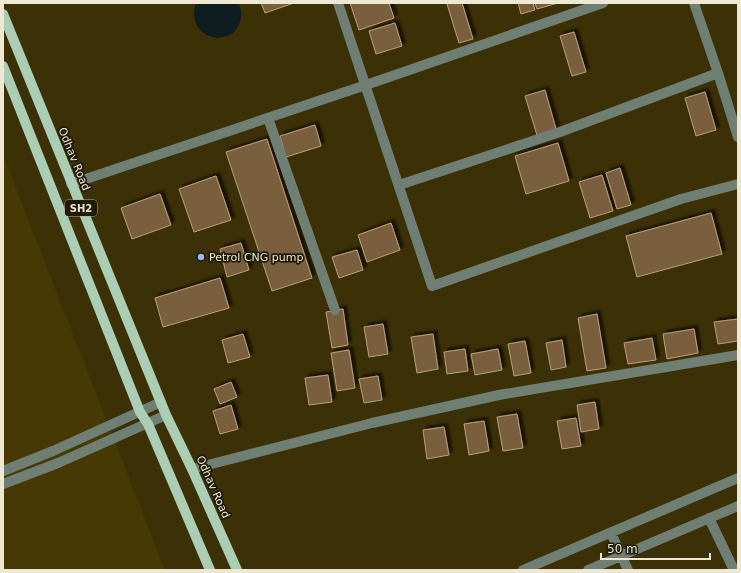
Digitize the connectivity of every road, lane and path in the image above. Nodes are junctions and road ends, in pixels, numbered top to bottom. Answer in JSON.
{"nodes":[{"id":1,"x":338,"y":3,"type":"edge"},
{"id":2,"x":603,"y":3,"type":"edge"},
{"id":3,"x":694,"y":3,"type":"edge"},
{"id":4,"x":3,"y":14,"type":"edge"},
{"id":5,"x":3,"y":66,"type":"edge"},
{"id":6,"x":718,"y":73,"type":"junction"},
{"id":7,"x":366,"y":85,"type":"junction"},
{"id":8,"x":268,"y":118,"type":"junction"},
{"id":9,"x":738,"y":137,"type":"edge"},
{"id":10,"x":72,"y":184,"type":"junction"},
{"id":11,"x":738,"y":184,"type":"edge"},
{"id":12,"x":399,"y":185,"type":"junction"},
{"id":13,"x":335,"y":310,"type":"dead end"},
{"id":14,"x":738,"y":355,"type":"edge"},
{"id":15,"x":161,"y":402,"type":"junction"},
{"id":16,"x":140,"y":412,"type":"junction"},
{"id":17,"x":166,"y":415,"type":"junction"},
{"id":18,"x":148,"y":424,"type":"junction"},
{"id":19,"x":192,"y":469,"type":"junction"},
{"id":20,"x":3,"y":471,"type":"edge"},
{"id":21,"x":738,"y":478,"type":"edge"},
{"id":22,"x":3,"y":484,"type":"edge"},
{"id":23,"x":738,"y":506,"type":"edge"},
{"id":24,"x":709,"y":518,"type":"junction"},
{"id":25,"x":611,"y":532,"type":"junction"},
{"id":26,"x":622,"y":556,"type":"junction"},
{"id":27,"x":210,"y":570,"type":"edge"},
{"id":28,"x":236,"y":570,"type":"edge"},
{"id":29,"x":523,"y":570,"type":"edge"},
{"id":30,"x":588,"y":570,"type":"edge"},
{"id":31,"x":628,"y":570,"type":"edge"},
{"id":32,"x":734,"y":570,"type":"edge"}],
"edges":[{"from":1,"to":7,"type":"street"},
{"from":2,"to":7,"type":"street"},
{"from":3,"to":6,"type":"street"},
{"from":4,"to":10,"type":"main road","name":"Odhav Road","number":"SH2"},
{"from":5,"to":16,"type":"main road","number":"SH2"},
{"from":6,"to":9,"type":"street"},
{"from":6,"to":12,"type":"street"},
{"from":7,"to":8,"type":"street"},
{"from":7,"to":12,"type":"street"},
{"from":8,"to":10,"type":"street"},
{"from":8,"to":13,"type":"street"},
{"from":10,"to":15,"type":"main road","name":"Odhav Road","number":"SH2"},
{"from":11,"to":12,"type":"street"},
{"from":14,"to":19,"type":"street"},
{"from":15,"to":16,"type":"street"},
{"from":15,"to":17,"type":"main road","number":"SH2"},
{"from":16,"to":18,"type":"main road","number":"SH2"},
{"from":16,"to":20,"type":"street"},
{"from":17,"to":18,"type":"street"},
{"from":17,"to":19,"type":"main road","name":"Odhav Road","number":"SH2"},
{"from":18,"to":22,"type":"street"},
{"from":18,"to":27,"type":"main road","number":"SH2"},
{"from":19,"to":28,"type":"main road","name":"Odhav Road","number":"SH2"},
{"from":21,"to":25,"type":"street"},
{"from":23,"to":24,"type":"street"},
{"from":24,"to":26,"type":"street"},
{"from":24,"to":32,"type":"street"},
{"from":25,"to":26,"type":"street"},
{"from":25,"to":29,"type":"street"},
{"from":26,"to":30,"type":"street"},
{"from":26,"to":31,"type":"street"}]}
